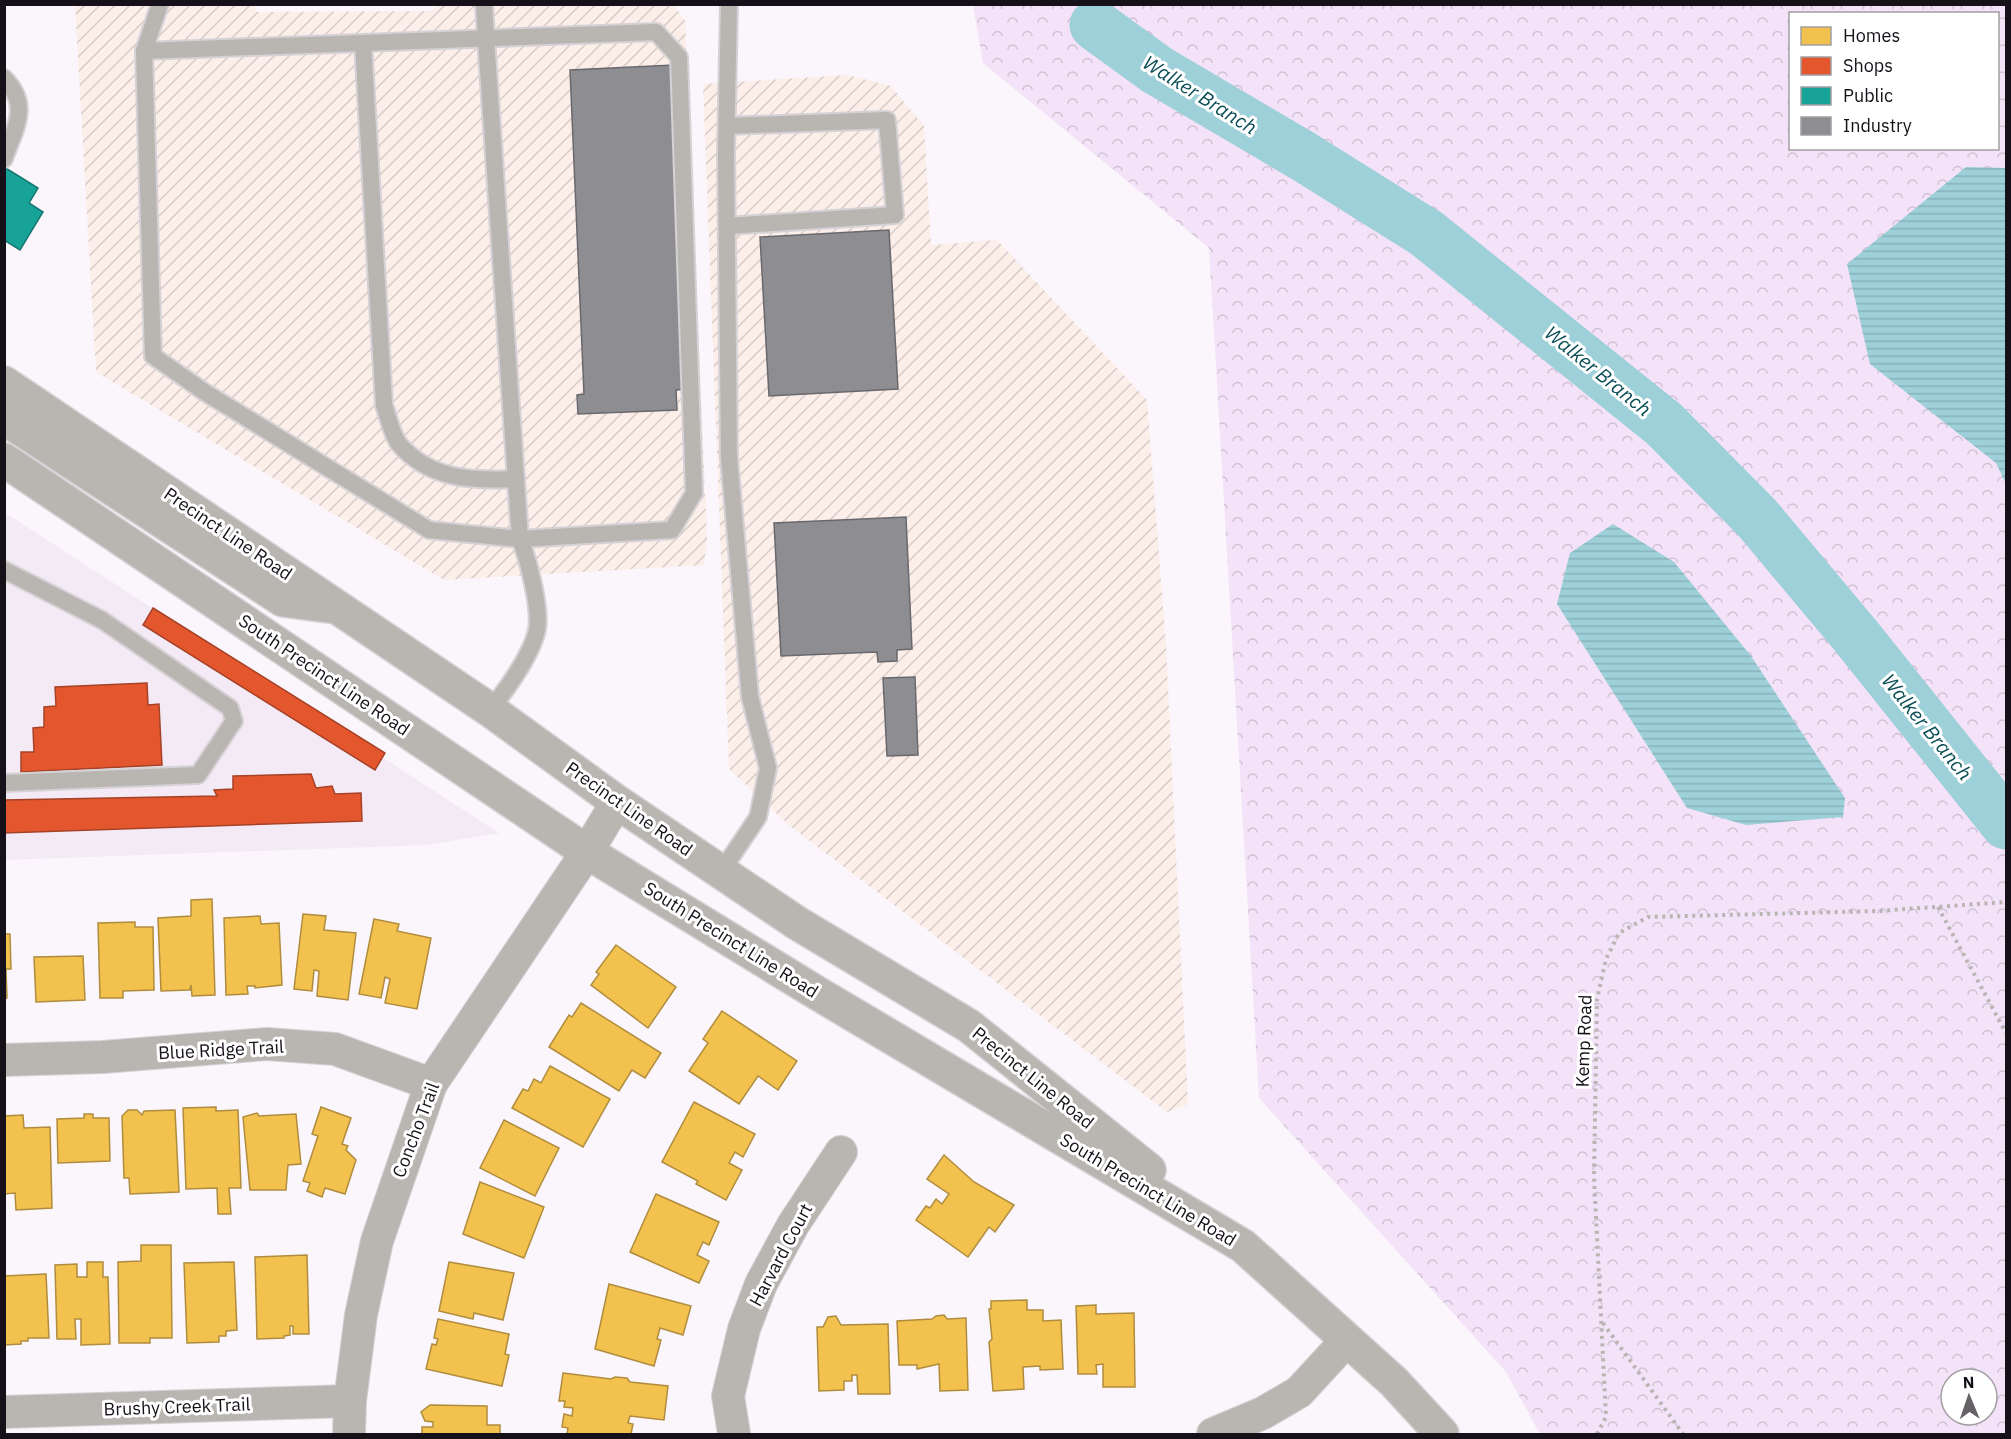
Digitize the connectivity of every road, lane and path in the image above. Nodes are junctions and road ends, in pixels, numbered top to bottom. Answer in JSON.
{"nodes":[{"id":1,"x":160,"y":4,"type":"edge"},
{"id":2,"x":484,"y":4,"type":"edge"},
{"id":3,"x":729,"y":4,"type":"edge"},
{"id":4,"x":486,"y":39,"type":"junction"},
{"id":5,"x":363,"y":43,"type":"junction"},
{"id":6,"x":144,"y":51,"type":"junction"},
{"id":7,"x":4,"y":78,"type":"edge"},
{"id":8,"x":727,"y":126,"type":"junction"},
{"id":9,"x":4,"y":159,"type":"edge"},
{"id":10,"x":727,"y":226,"type":"junction"},
{"id":11,"x":4,"y":383,"type":"edge"},
{"id":12,"x":4,"y":418,"type":"edge"},
{"id":13,"x":4,"y":460,"type":"edge"},
{"id":14,"x":516,"y":479,"type":"junction"},
{"id":15,"x":520,"y":539,"type":"junction"},
{"id":16,"x":4,"y":570,"type":"edge"},
{"id":17,"x":336,"y":608,"type":"junction"},
{"id":18,"x":490,"y":710,"type":"junction"},
{"id":19,"x":4,"y":783,"type":"edge"},
{"id":20,"x":617,"y":802,"type":"junction"},
{"id":21,"x":587,"y":852,"type":"junction"},
{"id":22,"x":721,"y":872,"type":"junction"},
{"id":23,"x":2007,"y":902,"type":"edge"},
{"id":24,"x":1938,"y":907,"type":"junction"},
{"id":25,"x":2007,"y":1033,"type":"edge"},
{"id":26,"x":4,"y":1060,"type":"edge"},
{"id":27,"x":431,"y":1083,"type":"junction"},
{"id":28,"x":841,"y":1152,"type":"dead end"},
{"id":29,"x":1244,"y":1246,"type":"junction"},
{"id":30,"x":1602,"y":1321,"type":"junction"},
{"id":31,"x":1346,"y":1341,"type":"junction"},
{"id":32,"x":350,"y":1401,"type":"junction"},
{"id":33,"x":4,"y":1412,"type":"edge"},
{"id":34,"x":349,"y":1434,"type":"edge"},
{"id":35,"x":734,"y":1434,"type":"edge"},
{"id":36,"x":1213,"y":1434,"type":"edge"},
{"id":37,"x":1442,"y":1434,"type":"edge"},
{"id":38,"x":1597,"y":1434,"type":"edge"},
{"id":39,"x":1683,"y":1434,"type":"edge"}],
"edges":[{"from":1,"to":6,"type":"lane"},
{"from":2,"to":4,"type":"lane"},
{"from":3,"to":8,"type":"lane"},
{"from":4,"to":5,"type":"lane"},
{"from":4,"to":14,"type":"lane"},
{"from":4,"to":15,"type":"lane"},
{"from":5,"to":6,"type":"lane"},
{"from":5,"to":14,"type":"lane"},
{"from":6,"to":15,"type":"lane"},
{"from":7,"to":9,"type":"lane"},
{"from":8,"to":10,"type":"lane"},
{"from":8,"to":10,"type":"lane"},
{"from":10,"to":22,"type":"lane"},
{"from":11,"to":17,"type":"main road","name":"Precinct Line Road"},
{"from":12,"to":17,"type":"main road"},
{"from":13,"to":21,"type":"main road","name":"South Precinct Line Road"},
{"from":14,"to":15,"type":"lane"},
{"from":15,"to":18,"type":"lane"},
{"from":16,"to":19,"type":"lane"},
{"from":17,"to":18,"type":"main road","name":"Precinct Line Road"},
{"from":18,"to":20,"type":"main road","name":"Precinct Line Road"},
{"from":20,"to":21,"type":"street","name":"Concho Trail"},
{"from":20,"to":22,"type":"main road","name":"Precinct Line Road"},
{"from":21,"to":27,"type":"street","name":"Concho Trail"},
{"from":21,"to":29,"type":"main road","name":"South Precinct Line Road"},
{"from":22,"to":29,"type":"main road","name":"Precinct Line Road"},
{"from":23,"to":24,"type":"path","name":"Kemp Road"},
{"from":24,"to":25,"type":"path"},
{"from":24,"to":30,"type":"path","name":"Kemp Road"},
{"from":26,"to":27,"type":"street","name":"Blue Ridge Trail"},
{"from":27,"to":32,"type":"street","name":"Concho Trail"},
{"from":28,"to":35,"type":"street","name":"Harvard Court"},
{"from":29,"to":31,"type":"main road","name":"South Precinct Line Road"},
{"from":30,"to":38,"type":"path","name":"Kemp Road"},
{"from":30,"to":39,"type":"path"},
{"from":31,"to":36,"type":"street"},
{"from":31,"to":37,"type":"main road","name":"South Precinct Line Road"},
{"from":32,"to":33,"type":"street","name":"Brushy Creek Trail"},
{"from":32,"to":34,"type":"street","name":"Concho Trail"}]}
